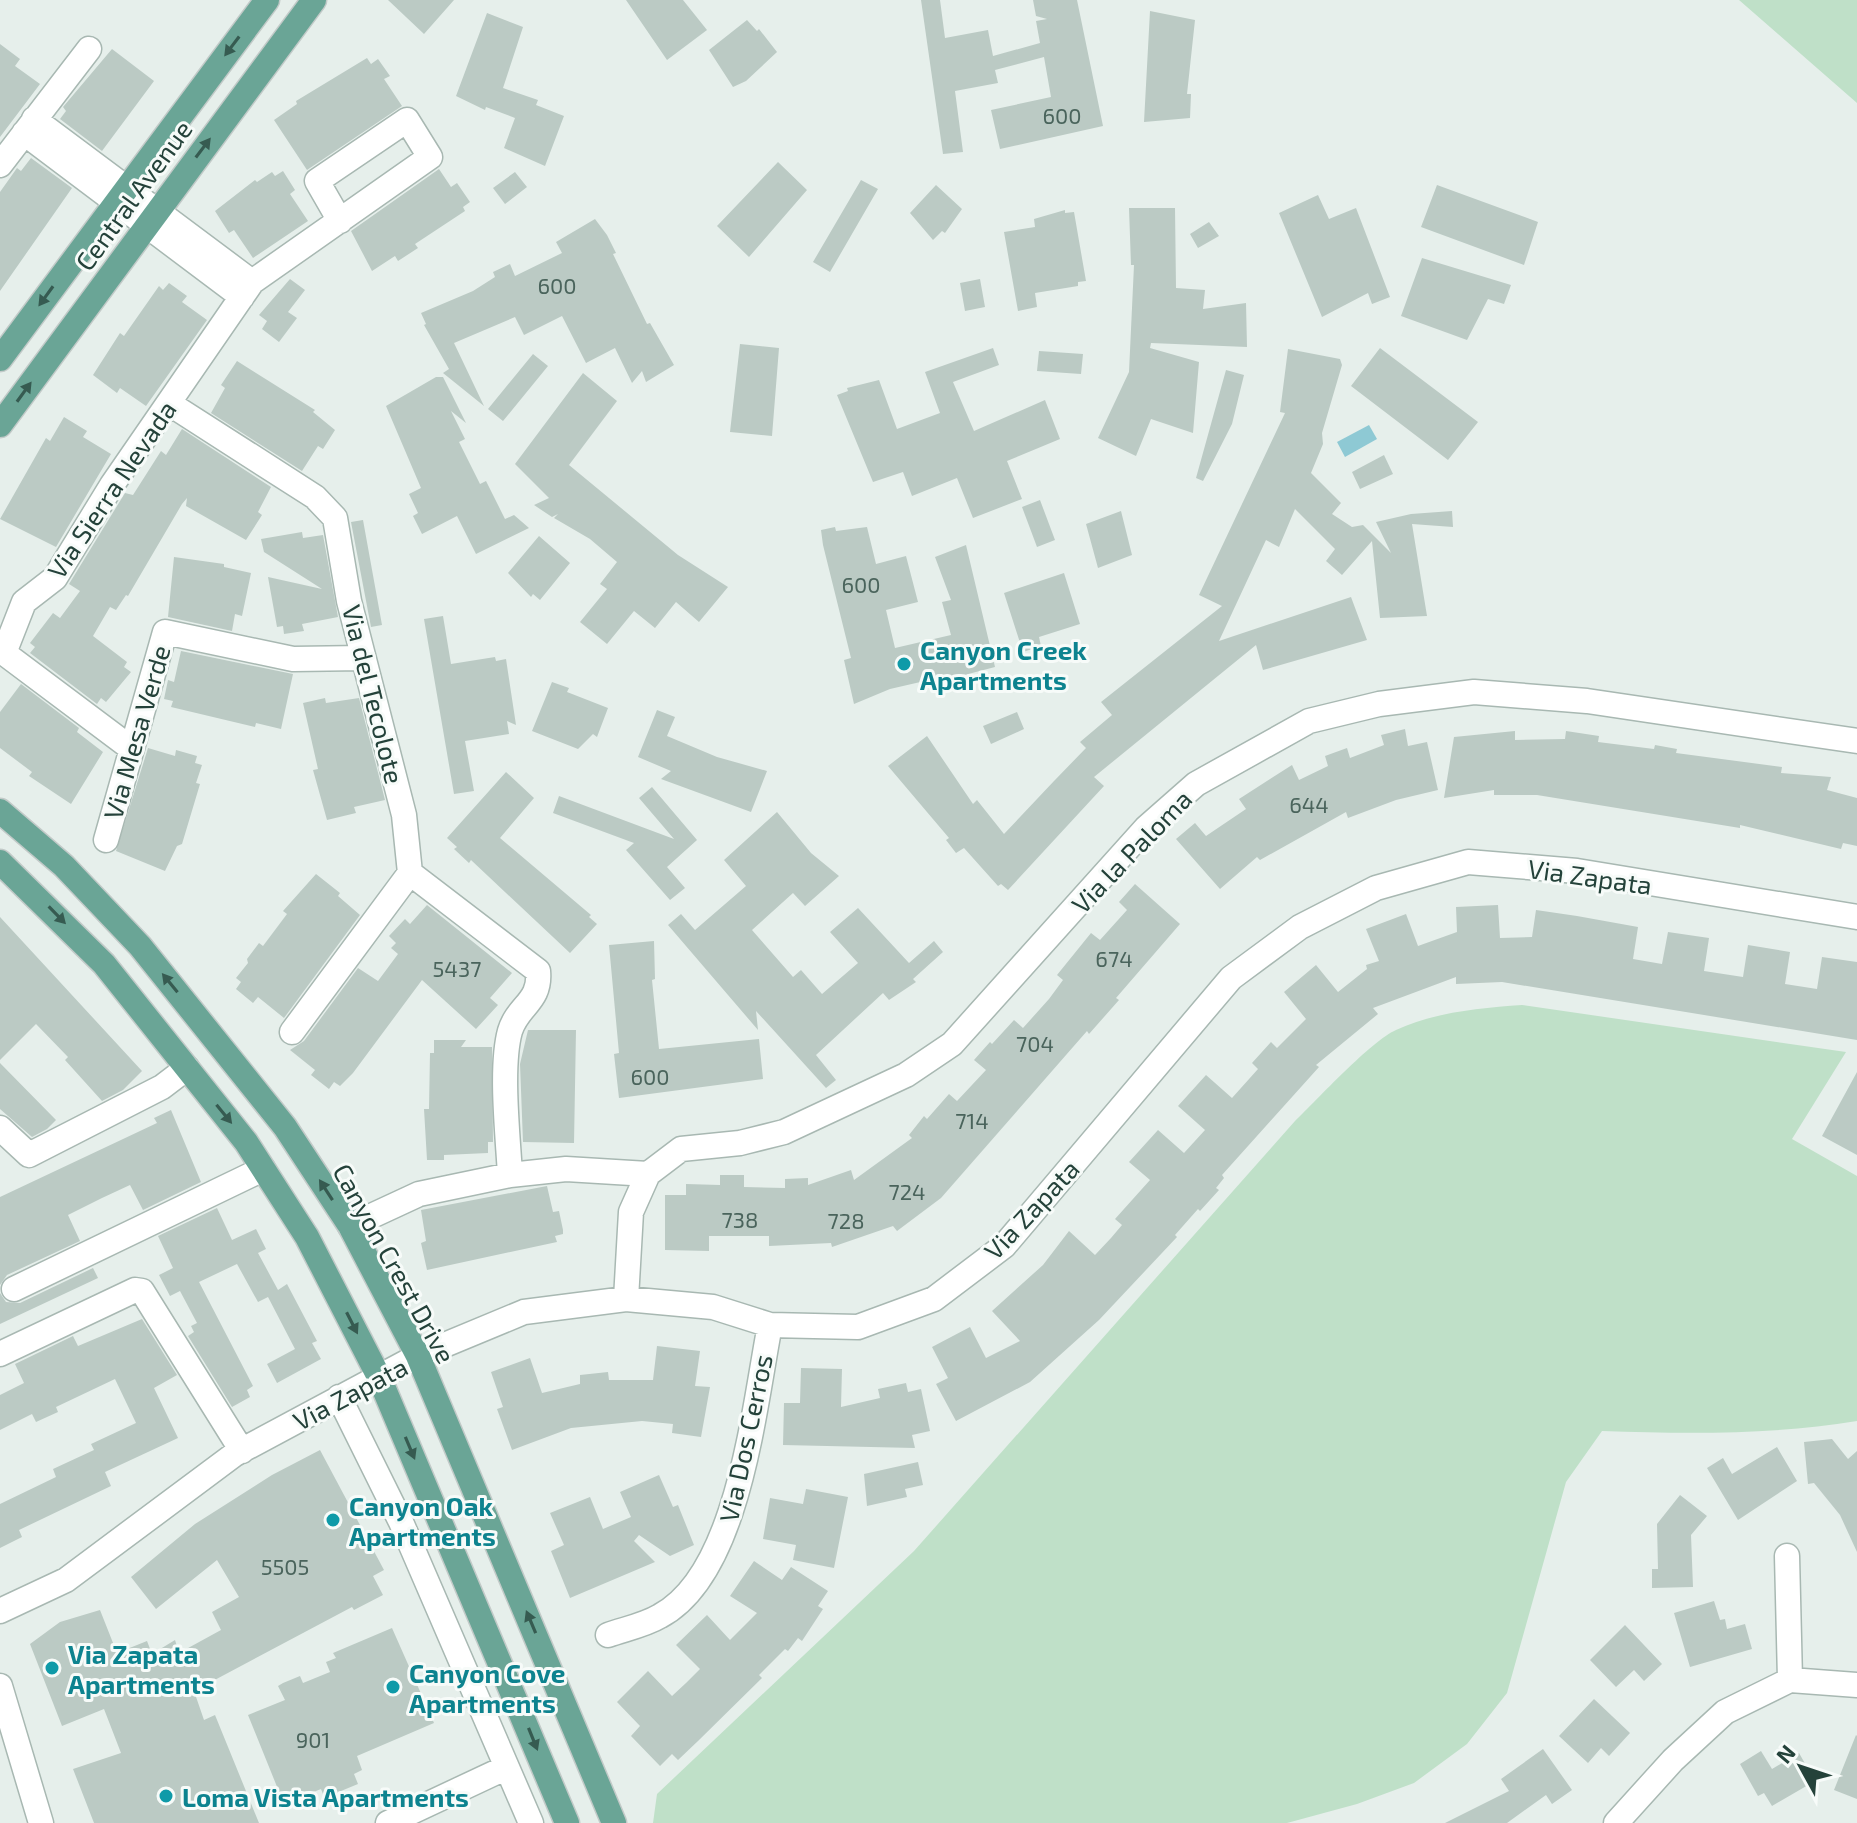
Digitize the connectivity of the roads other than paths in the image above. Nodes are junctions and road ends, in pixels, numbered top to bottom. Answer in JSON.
{"nodes":[{"id":1,"x":267,"y":0,"type":"edge"},
{"id":2,"x":314,"y":0,"type":"edge"},
{"id":3,"x":89,"y":49,"type":"dead end"},
{"id":4,"x":29,"y":126,"type":"junction"},
{"id":5,"x":0,"y":165,"type":"edge"},
{"id":6,"x":120,"y":194,"type":"junction"},
{"id":7,"x":151,"y":218,"type":"junction"},
{"id":8,"x":340,"y":221,"type":"junction"},
{"id":9,"x":247,"y":290,"type":"junction"},
{"id":10,"x":0,"y":359,"type":"edge"},
{"id":11,"x":170,"y":404,"type":"junction"},
{"id":12,"x":0,"y":425,"type":"edge"},
{"id":13,"x":2,"y":658,"type":"edge"},
{"id":14,"x":363,"y":658,"type":"junction"},
{"id":15,"x":1857,"y":741,"type":"edge"},
{"id":16,"x":132,"y":749,"type":"junction"},
{"id":17,"x":0,"y":811,"type":"edge"},
{"id":18,"x":106,"y":840,"type":"dead end"},
{"id":19,"x":0,"y":862,"type":"edge"},
{"id":20,"x":410,"y":873,"type":"junction"},
{"id":21,"x":1857,"y":917,"type":"edge"},
{"id":22,"x":292,"y":1032,"type":"dead end"},
{"id":23,"x":187,"y":1068,"type":"junction"},
{"id":24,"x":0,"y":1128,"type":"edge"},
{"id":25,"x":263,"y":1169,"type":"junction"},
{"id":26,"x":648,"y":1174,"type":"junction"},
{"id":27,"x":510,"y":1175,"type":"junction"},
{"id":28,"x":350,"y":1226,"type":"junction"},
{"id":29,"x":14,"y":1289,"type":"dead end"},
{"id":30,"x":626,"y":1299,"type":"junction"},
{"id":31,"x":770,"y":1325,"type":"junction"},
{"id":32,"x":0,"y":1354,"type":"edge"},
{"id":33,"x":418,"y":1356,"type":"junction"},
{"id":34,"x":379,"y":1377,"type":"junction"},
{"id":35,"x":339,"y":1397,"type":"junction"},
{"id":36,"x":242,"y":1451,"type":"junction"},
{"id":37,"x":1787,"y":1556,"type":"dead end"},
{"id":38,"x":0,"y":1611,"type":"edge"},
{"id":39,"x":608,"y":1635,"type":"dead end"},
{"id":40,"x":1790,"y":1680,"type":"junction"},
{"id":41,"x":1857,"y":1685,"type":"edge"},
{"id":42,"x":0,"y":1686,"type":"edge"},
{"id":43,"x":505,"y":1768,"type":"junction"},
{"id":44,"x":41,"y":1823,"type":"edge"},
{"id":45,"x":388,"y":1823,"type":"edge"},
{"id":46,"x":531,"y":1823,"type":"edge"},
{"id":47,"x":567,"y":1823,"type":"edge"},
{"id":48,"x":614,"y":1823,"type":"edge"},
{"id":49,"x":1616,"y":1823,"type":"edge"}],
"edges":[{"from":1,"to":6,"type":"main road","name":"Central Avenue","one_way":true},
{"from":7,"to":2,"type":"main road","name":"Central Avenue","one_way":true},
{"from":3,"to":4,"type":"street"},
{"from":4,"to":5,"type":"street"},
{"from":4,"to":6,"type":"street"},
{"from":6,"to":7,"type":"street"},
{"from":6,"to":10,"type":"main road","name":"Central Avenue","one_way":true},
{"from":7,"to":9,"type":"street"},
{"from":12,"to":7,"type":"main road","name":"Central Avenue","one_way":true},
{"from":8,"to":8,"type":"street","name":"Via Sierra Nevada"},
{"from":8,"to":9,"type":"street","name":"Via Sierra Nevada"},
{"from":9,"to":11,"type":"street","name":"Via Sierra Nevada"},
{"from":11,"to":13,"type":"street","name":"Via Sierra Nevada"},
{"from":11,"to":14,"type":"street","name":"Via del Tecolote"},
{"from":13,"to":16,"type":"street","name":"Via Sierra Nevada"},
{"from":14,"to":16,"type":"street","name":"Via Mesa Verde"},
{"from":14,"to":20,"type":"street","name":"Via del Tecolote"},
{"from":15,"to":26,"type":"street","name":"Via la Paloma"},
{"from":16,"to":18,"type":"street","name":"Via Mesa Verde"},
{"from":28,"to":17,"type":"main road","name":"Canyon Crest Drive","one_way":true},
{"from":19,"to":23,"type":"main road","one_way":true},
{"from":20,"to":22,"type":"street"},
{"from":20,"to":27,"type":"street"},
{"from":21,"to":31,"type":"street","name":"Via Zapata"},
{"from":23,"to":24,"type":"street"},
{"from":23,"to":25,"type":"main road","one_way":true},
{"from":25,"to":29,"type":"street"},
{"from":25,"to":34,"type":"main road","one_way":true},
{"from":26,"to":27,"type":"street"},
{"from":26,"to":30,"type":"street","name":"Via la Paloma"},
{"from":27,"to":28,"type":"street"},
{"from":28,"to":33,"type":"main road","name":"Canyon Crest Drive"},
{"from":30,"to":31,"type":"street","name":"Via Zapata"},
{"from":30,"to":33,"type":"street","name":"Via Zapata"},
{"from":31,"to":39,"type":"street","name":"Via Dos Cerros"},
{"from":32,"to":36,"type":"street"},
{"from":33,"to":34,"type":"street","name":"Via Zapata"},
{"from":48,"to":33,"type":"main road","name":"Canyon Crest Drive","one_way":true},
{"from":34,"to":35,"type":"street","name":"Via Zapata"},
{"from":34,"to":47,"type":"main road","one_way":true},
{"from":35,"to":36,"type":"street","name":"Via Zapata"},
{"from":35,"to":43,"type":"street"},
{"from":36,"to":38,"type":"street","name":"Via Zapata"},
{"from":37,"to":40,"type":"street"},
{"from":40,"to":41,"type":"street"},
{"from":40,"to":49,"type":"street"},
{"from":42,"to":44,"type":"street"},
{"from":43,"to":45,"type":"street"},
{"from":43,"to":46,"type":"street"}]}
